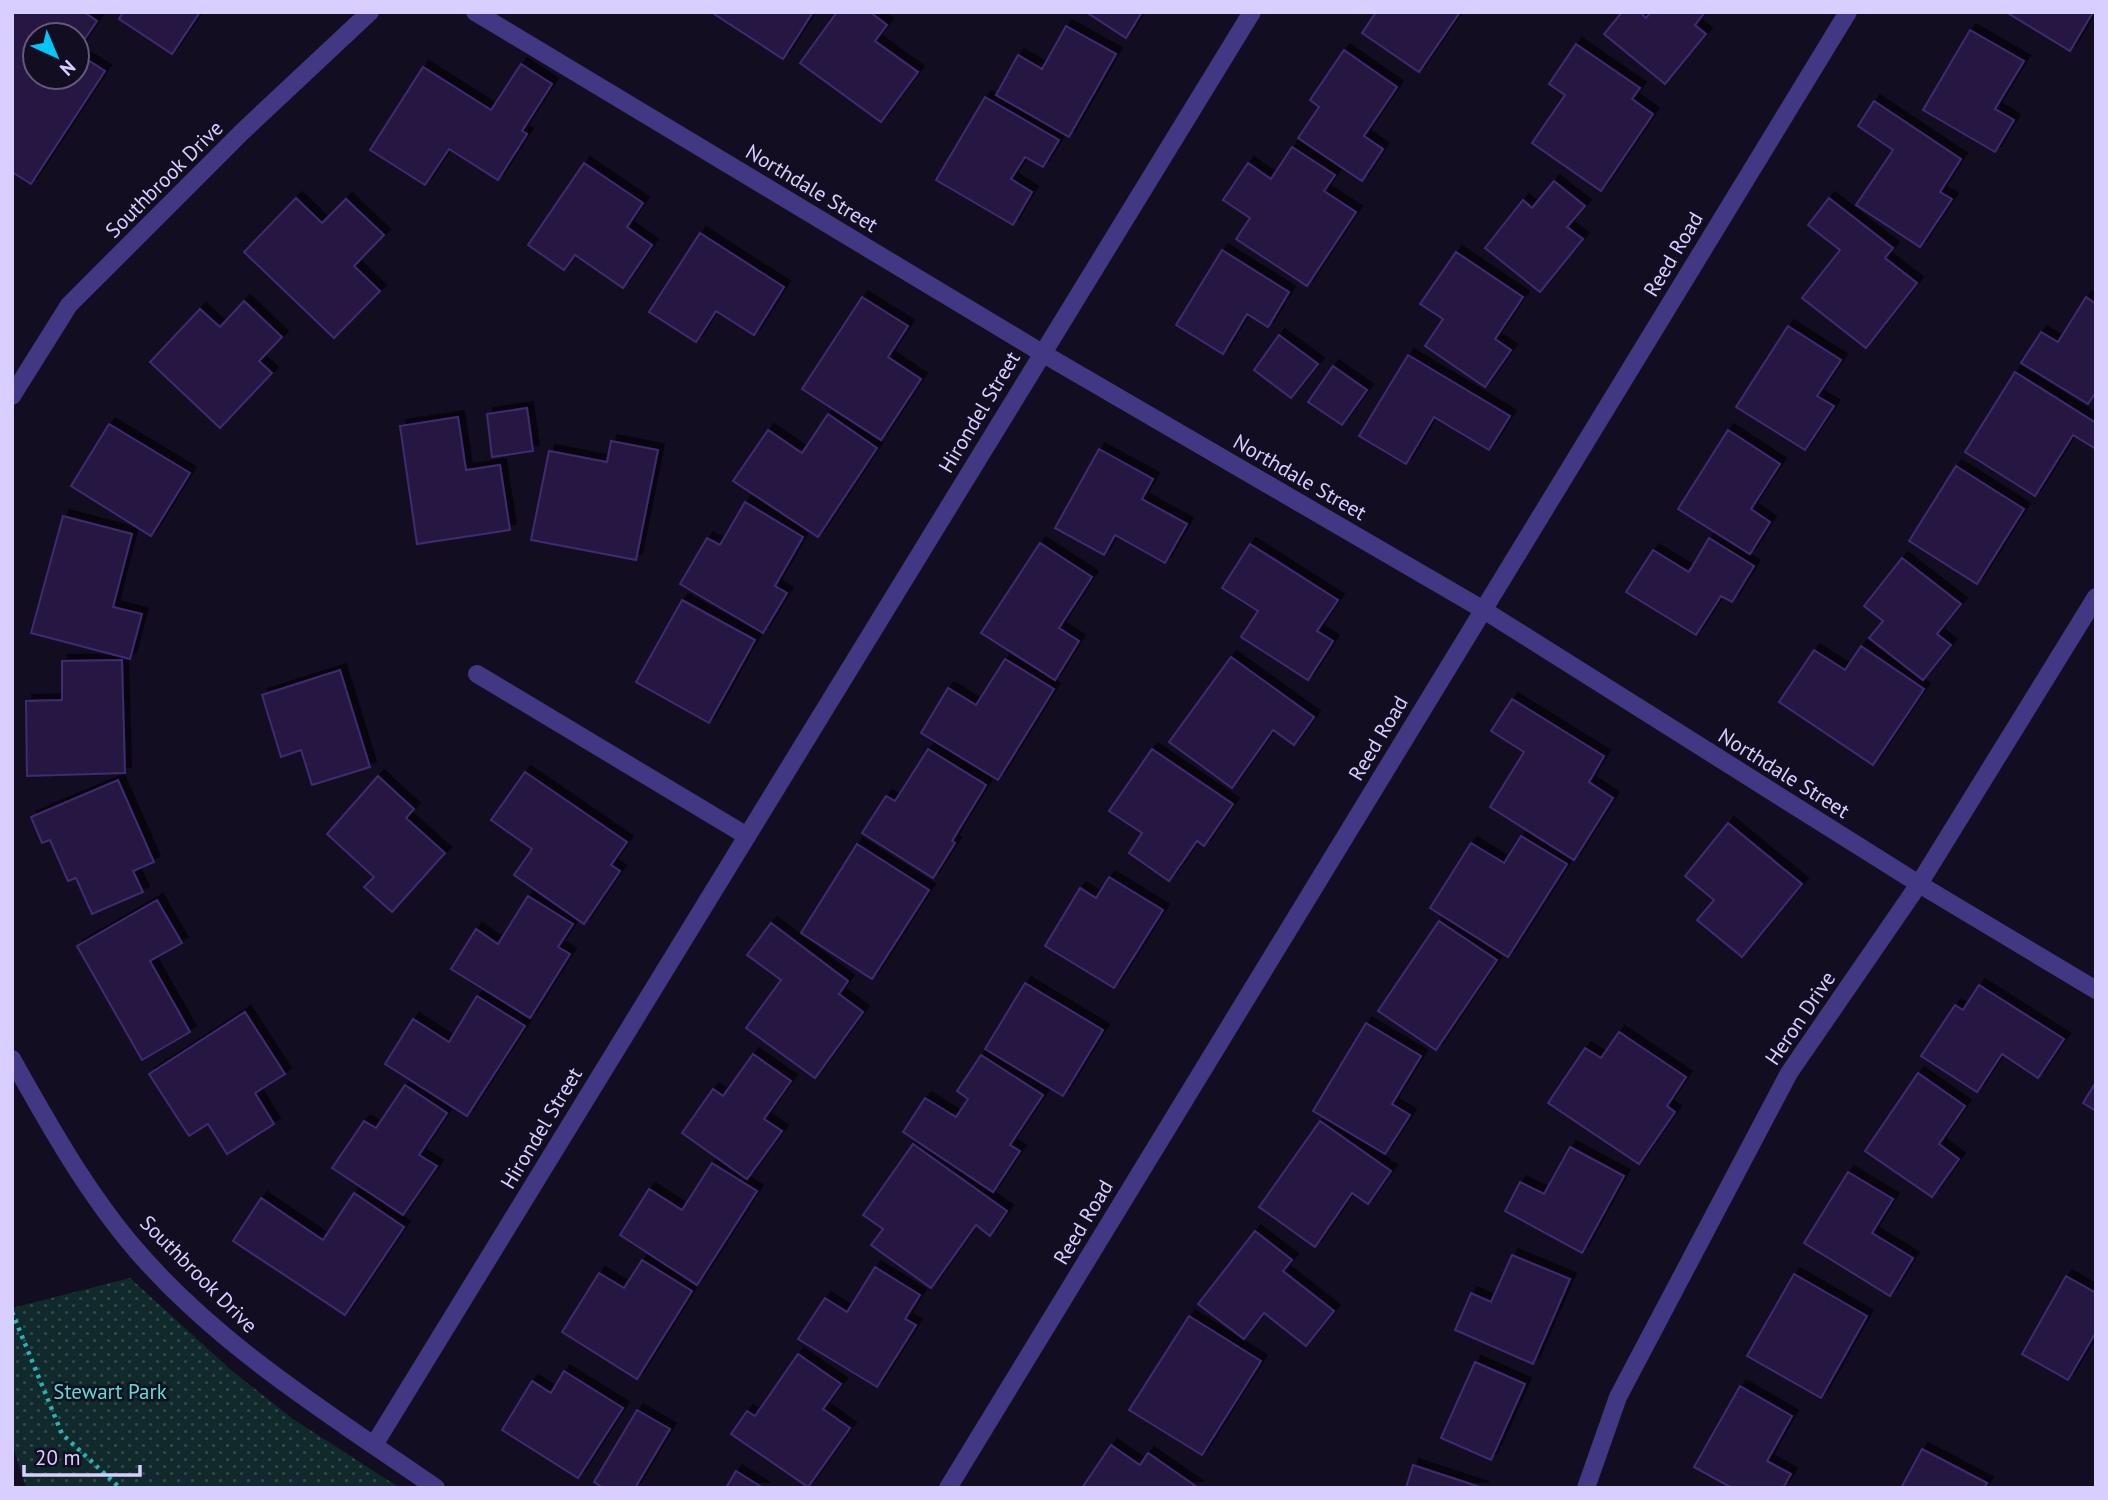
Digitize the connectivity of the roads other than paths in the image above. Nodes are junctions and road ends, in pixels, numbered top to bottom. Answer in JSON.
{"nodes":[{"id":1,"x":370,"y":12,"type":"edge"},
{"id":2,"x":475,"y":12,"type":"edge"},
{"id":3,"x":1252,"y":12,"type":"edge"},
{"id":4,"x":1848,"y":12,"type":"edge"},
{"id":5,"x":1042,"y":353,"type":"junction"},
{"id":6,"x":12,"y":396,"type":"edge"},
{"id":7,"x":2096,"y":597,"type":"edge"},
{"id":8,"x":1482,"y":609,"type":"junction"},
{"id":9,"x":477,"y":674,"type":"dead end"},
{"id":10,"x":747,"y":836,"type":"junction"},
{"id":11,"x":1919,"y":884,"type":"junction"},
{"id":12,"x":2096,"y":990,"type":"edge"},
{"id":13,"x":12,"y":1059,"type":"edge"},
{"id":14,"x":374,"y":1445,"type":"junction"},
{"id":15,"x":436,"y":1488,"type":"edge"},
{"id":16,"x":948,"y":1488,"type":"edge"},
{"id":17,"x":1586,"y":1488,"type":"edge"}],
"edges":[{"from":1,"to":6,"type":"street","name":"Southbrook Drive"},
{"from":2,"to":5,"type":"street","name":"Northdale Street"},
{"from":3,"to":5,"type":"street","name":"Hirondel Street"},
{"from":4,"to":8,"type":"street","name":"Reed Road"},
{"from":5,"to":8,"type":"street","name":"Northdale Street"},
{"from":5,"to":10,"type":"street","name":"Hirondel Street"},
{"from":7,"to":11,"type":"street","name":"Heron Drive"},
{"from":8,"to":11,"type":"street","name":"Northdale Street"},
{"from":8,"to":16,"type":"street","name":"Reed Road"},
{"from":9,"to":10,"type":"street"},
{"from":10,"to":14,"type":"street","name":"Hirondel Street"},
{"from":11,"to":12,"type":"street","name":"Northdale Street"},
{"from":11,"to":17,"type":"street","name":"Heron Drive"},
{"from":13,"to":14,"type":"street","name":"Southbrook Drive"},
{"from":14,"to":15,"type":"street","name":"Southbrook Drive"}]}
